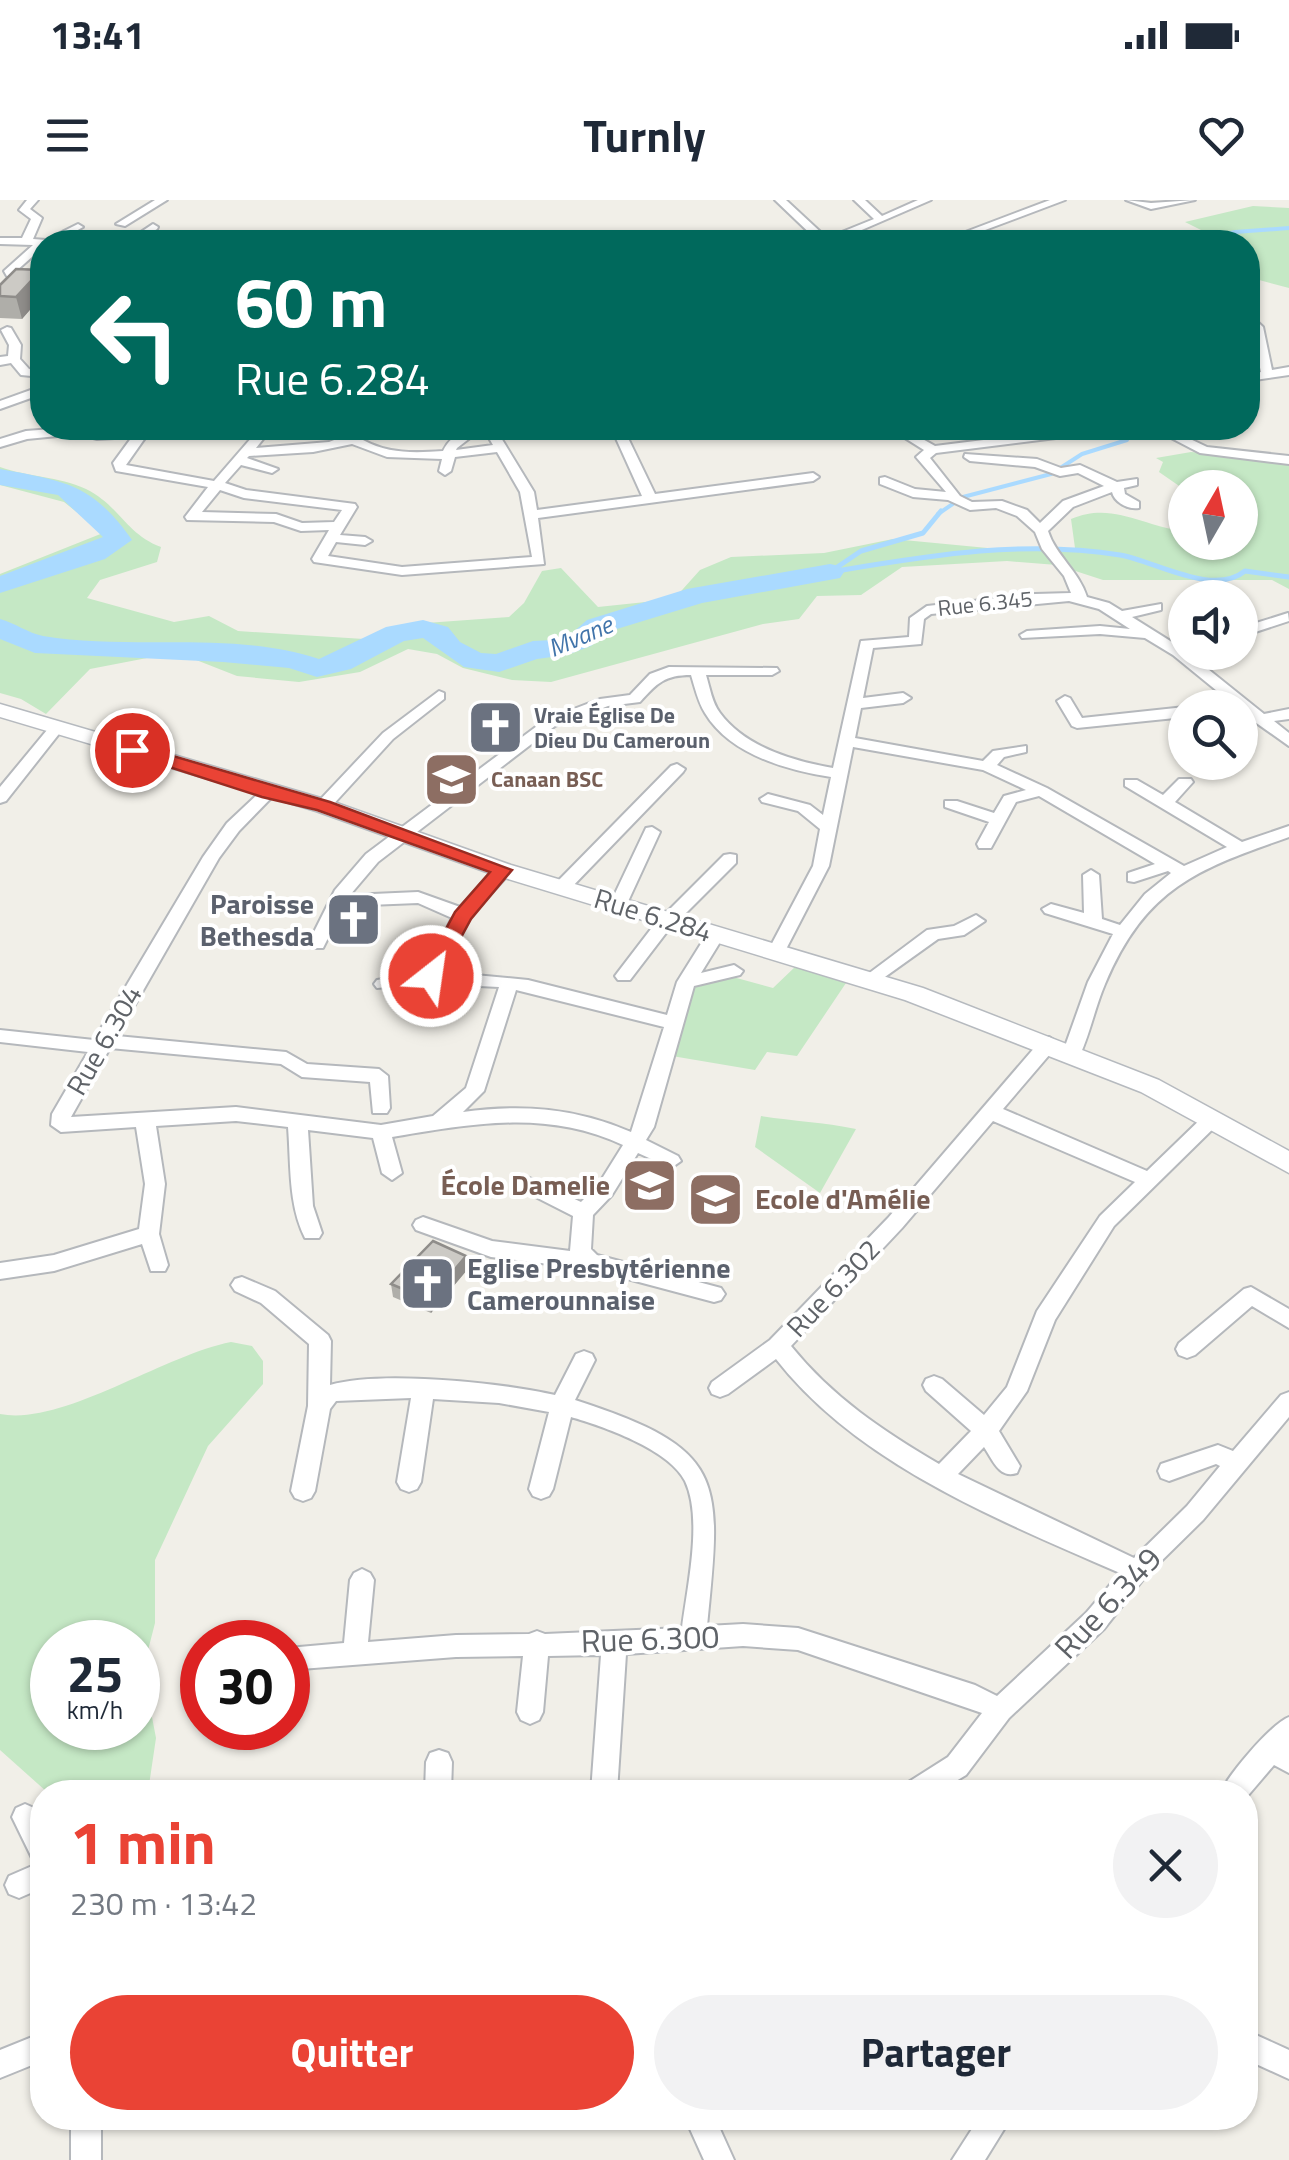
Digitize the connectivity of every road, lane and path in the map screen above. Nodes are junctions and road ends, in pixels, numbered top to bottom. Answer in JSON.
{"nodes":[{"id":1,"x":33,"y":200,"type":"edge"},
{"id":2,"x":162,"y":200,"type":"edge"},
{"id":3,"x":780,"y":200,"type":"edge"},
{"id":4,"x":859,"y":200,"type":"edge"},
{"id":5,"x":926,"y":200,"type":"edge"},
{"id":6,"x":1060,"y":200,"type":"edge"},
{"id":7,"x":1131,"y":200,"type":"edge"},
{"id":8,"x":1190,"y":200,"type":"edge"},
{"id":9,"x":882,"y":220,"type":"junction"},
{"id":10,"x":121,"y":224,"type":"dead end"},
{"id":11,"x":78,"y":227,"type":"dead end"},
{"id":12,"x":153,"y":227,"type":"dead end"},
{"id":13,"x":32,"y":230,"type":"edge"},
{"id":14,"x":72,"y":230,"type":"edge"},
{"id":15,"x":149,"y":230,"type":"edge"},
{"id":16,"x":813,"y":230,"type":"edge"},
{"id":17,"x":857,"y":230,"type":"edge"},
{"id":18,"x":977,"y":230,"type":"edge"},
{"id":19,"x":30,"y":233,"type":"edge"},
{"id":20,"x":0,"y":241,"type":"edge"},
{"id":21,"x":26,"y":242,"type":"junction"},
{"id":22,"x":30,"y":242,"type":"edge"},
{"id":23,"x":30,"y":255,"type":"edge"},
{"id":24,"x":0,"y":293,"type":"edge"},
{"id":25,"x":8,"y":330,"type":"dead end"},
{"id":26,"x":1260,"y":341,"type":"edge"},
{"id":27,"x":7,"y":360,"type":"edge"},
{"id":28,"x":1289,"y":372,"type":"edge"},
{"id":29,"x":30,"y":373,"type":"edge"},
{"id":30,"x":1267,"y":374,"type":"junction"},
{"id":31,"x":1260,"y":375,"type":"edge"},
{"id":32,"x":30,"y":394,"type":"edge"},
{"id":33,"x":0,"y":405,"type":"edge"},
{"id":34,"x":30,"y":435,"type":"edge"},
{"id":35,"x":137,"y":440,"type":"edge"},
{"id":36,"x":257,"y":440,"type":"edge"},
{"id":37,"x":354,"y":440,"type":"joint"},
{"id":38,"x":456,"y":440,"type":"edge"},
{"id":39,"x":496,"y":440,"type":"edge"},
{"id":40,"x":622,"y":440,"type":"edge"},
{"id":41,"x":910,"y":440,"type":"edge"},
{"id":42,"x":1023,"y":440,"type":"edge"},
{"id":43,"x":1183,"y":440,"type":"edge"},
{"id":44,"x":0,"y":443,"type":"edge"},
{"id":45,"x":501,"y":448,"type":"junction"},
{"id":46,"x":449,"y":452,"type":"junction"},
{"id":47,"x":928,"y":454,"type":"junction"},
{"id":48,"x":970,"y":457,"type":"dead end"},
{"id":49,"x":906,"y":460,"type":"dead end"},
{"id":50,"x":1289,"y":460,"type":"edge"},
{"id":51,"x":241,"y":462,"type":"junction"},
{"id":52,"x":272,"y":469,"type":"dead end"},
{"id":53,"x":445,"y":470,"type":"dead end"},
{"id":54,"x":812,"y":477,"type":"dead end"},
{"id":55,"x":885,"y":482,"type":"dead end"},
{"id":56,"x":1132,"y":482,"type":"dead end"},
{"id":57,"x":217,"y":485,"type":"junction"},
{"id":58,"x":1117,"y":487,"type":"junction"},
{"id":59,"x":951,"y":496,"type":"junction"},
{"id":60,"x":650,"y":498,"type":"junction"},
{"id":61,"x":1134,"y":504,"type":"dead end"},
{"id":62,"x":531,"y":515,"type":"junction"},
{"id":63,"x":1012,"y":523,"type":"dead end"},
{"id":64,"x":1038,"y":530,"type":"junction"},
{"id":65,"x":337,"y":532,"type":"junction"},
{"id":66,"x":366,"y":541,"type":"dead end"},
{"id":67,"x":1080,"y":599,"type":"junction"},
{"id":68,"x":1156,"y":607,"type":"dead end"},
{"id":69,"x":1120,"y":616,"type":"junction"},
{"id":70,"x":1288,"y":618,"type":"edge"},
{"id":71,"x":1258,"y":627,"type":"edge"},
{"id":72,"x":1027,"y":634,"type":"dead end"},
{"id":73,"x":1148,"y":636,"type":"junction"},
{"id":74,"x":1168,"y":645,"type":"edge"},
{"id":75,"x":1201,"y":670,"type":"edge"},
{"id":76,"x":772,"y":671,"type":"dead end"},
{"id":77,"x":698,"y":673,"type":"junction"},
{"id":78,"x":1220,"y":690,"type":"edge"},
{"id":79,"x":439,"y":696,"type":"dead end"},
{"id":80,"x":902,"y":698,"type":"dead end"},
{"id":81,"x":1065,"y":701,"type":"dead end"},
{"id":82,"x":854,"y":704,"type":"junction"},
{"id":83,"x":0,"y":710,"type":"edge"},
{"id":84,"x":1168,"y":714,"type":"edge"},
{"id":85,"x":1289,"y":714,"type":"edge"},
{"id":86,"x":1260,"y":719,"type":"joint"},
{"id":87,"x":57,"y":728,"type":"junction"},
{"id":88,"x":847,"y":741,"type":"junction"},
{"id":89,"x":1289,"y":741,"type":"edge"},
{"id":90,"x":1020,"y":749,"type":"dead end"},
{"id":91,"x":987,"y":766,"type":"junction"},
{"id":92,"x":676,"y":769,"type":"dead end"},
{"id":93,"x":840,"y":774,"type":"junction"},
{"id":94,"x":1184,"y":782,"type":"dead end"},
{"id":95,"x":1132,"y":783,"type":"dead end"},
{"id":96,"x":1041,"y":790,"type":"junction"},
{"id":97,"x":268,"y":793,"type":"junction"},
{"id":98,"x":0,"y":798,"type":"edge"},
{"id":99,"x":768,"y":799,"type":"dead end"},
{"id":100,"x":1165,"y":802,"type":"junction"},
{"id":101,"x":951,"y":804,"type":"dead end"},
{"id":102,"x":323,"y":806,"type":"junction"},
{"id":103,"x":1000,"y":820,"type":"junction"},
{"id":104,"x":828,"y":827,"type":"junction"},
{"id":105,"x":1289,"y":831,"type":"edge"},
{"id":106,"x":652,"y":832,"type":"dead end"},
{"id":107,"x":404,"y":836,"type":"junction"},
{"id":108,"x":985,"y":844,"type":"dead end"},
{"id":109,"x":1243,"y":849,"type":"junction"},
{"id":110,"x":730,"y":859,"type":"dead end"},
{"id":111,"x":1176,"y":869,"type":"junction"},
{"id":112,"x":503,"y":870,"type":"junction"},
{"id":113,"x":1091,"y":874,"type":"dead end"},
{"id":114,"x":1134,"y":877,"type":"dead end"},
{"id":115,"x":562,"y":887,"type":"junction"},
{"id":116,"x":340,"y":902,"type":"junction"},
{"id":117,"x":619,"y":904,"type":"junction"},
{"id":118,"x":1050,"y":909,"type":"dead end"},
{"id":119,"x":462,"y":916,"type":"junction"},
{"id":120,"x":672,"y":920,"type":"junction"},
{"id":121,"x":1093,"y":920,"type":"junction"},
{"id":122,"x":976,"y":921,"type":"dead end"},
{"id":123,"x":1122,"y":931,"type":"junction"},
{"id":124,"x":716,"y":934,"type":"junction"},
{"id":125,"x":318,"y":944,"type":"dead end"},
{"id":126,"x":776,"y":951,"type":"junction"},
{"id":127,"x":734,"y":971,"type":"dead end"},
{"id":128,"x":431,"y":976,"type":"junction"},
{"id":129,"x":624,"y":976,"type":"dead end"},
{"id":130,"x":868,"y":980,"type":"junction"},
{"id":131,"x":686,"y":982,"type":"junction"},
{"id":132,"x":383,"y":984,"type":"dead end"},
{"id":133,"x":509,"y":985,"type":"junction"},
{"id":134,"x":422,"y":995,"type":"dead end"},
{"id":135,"x":672,"y":1023,"type":"junction"},
{"id":136,"x":0,"y":1036,"type":"edge"},
{"id":137,"x":101,"y":1044,"type":"junction"},
{"id":138,"x":1060,"y":1047,"type":"junction"},
{"id":139,"x":380,"y":1108,"type":"dead end"},
{"id":140,"x":991,"y":1112,"type":"junction"},
{"id":141,"x":1213,"y":1119,"type":"junction"},
{"id":142,"x":145,"y":1120,"type":"junction"},
{"id":143,"x":438,"y":1123,"type":"junction"},
{"id":144,"x":298,"y":1124,"type":"junction"},
{"id":145,"x":382,"y":1132,"type":"junction"},
{"id":146,"x":636,"y":1144,"type":"junction"},
{"id":147,"x":671,"y":1160,"type":"dead end"},
{"id":148,"x":1289,"y":1163,"type":"edge"},
{"id":149,"x":392,"y":1173,"type":"dead end"},
{"id":150,"x":1150,"y":1180,"type":"junction"},
{"id":151,"x":521,"y":1181,"type":"dead end"},
{"id":152,"x":583,"y":1212,"type":"junction"},
{"id":153,"x":423,"y":1224,"type":"dead end"},
{"id":154,"x":312,"y":1233,"type":"dead end"},
{"id":155,"x":149,"y":1234,"type":"junction"},
{"id":156,"x":585,"y":1256,"type":"junction"},
{"id":157,"x":158,"y":1265,"type":"dead end"},
{"id":158,"x":0,"y":1272,"type":"edge"},
{"id":159,"x":242,"y":1285,"type":"dead end"},
{"id":160,"x":714,"y":1294,"type":"dead end"},
{"id":161,"x":1289,"y":1320,"type":"edge"},
{"id":162,"x":778,"y":1346,"type":"junction"},
{"id":163,"x":1187,"y":1349,"type":"dead end"},
{"id":164,"x":584,"y":1360,"type":"dead end"},
{"id":165,"x":934,"y":1385,"type":"dead end"},
{"id":166,"x":720,"y":1388,"type":"dead end"},
{"id":167,"x":423,"y":1389,"type":"junction"},
{"id":168,"x":1289,"y":1401,"type":"edge"},
{"id":169,"x":563,"y":1402,"type":"junction"},
{"id":170,"x":319,"y":1406,"type":"junction"},
{"id":171,"x":986,"y":1430,"type":"junction"},
{"id":172,"x":1236,"y":1464,"type":"junction"},
{"id":173,"x":1009,"y":1466,"type":"dead end"},
{"id":174,"x":1169,"y":1471,"type":"dead end"},
{"id":175,"x":942,"y":1476,"type":"junction"},
{"id":176,"x":410,"y":1482,"type":"dead end"},
{"id":177,"x":540,"y":1489,"type":"dead end"},
{"id":178,"x":303,"y":1491,"type":"dead end"},
{"id":179,"x":1137,"y":1570,"type":"junction"},
{"id":180,"x":362,"y":1580,"type":"dead end"},
{"id":181,"x":693,"y":1640,"type":"junction"},
{"id":182,"x":537,"y":1642,"type":"junction"},
{"id":183,"x":614,"y":1644,"type":"junction"},
{"id":184,"x":354,"y":1653,"type":"junction"},
{"id":185,"x":310,"y":1657,"type":"edge"},
{"id":186,"x":1000,"y":1710,"type":"junction"},
{"id":187,"x":530,"y":1712,"type":"dead end"},
{"id":188,"x":1283,"y":1746,"type":"edge"},
{"id":189,"x":440,"y":1762,"type":"dead end"},
{"id":190,"x":439,"y":1780,"type":"edge"},
{"id":191,"x":605,"y":1780,"type":"edge"},
{"id":192,"x":935,"y":1780,"type":"edge"},
{"id":193,"x":1247,"y":1780,"type":"edge"},
{"id":194,"x":26,"y":1817,"type":"dead end"},
{"id":195,"x":30,"y":1826,"type":"edge"},
{"id":196,"x":1258,"y":2050,"type":"edge"},
{"id":197,"x":30,"y":2052,"type":"edge"},
{"id":198,"x":0,"y":2064,"type":"edge"},
{"id":199,"x":1289,"y":2065,"type":"edge"},
{"id":200,"x":86,"y":2130,"type":"edge"},
{"id":201,"x":705,"y":2130,"type":"edge"},
{"id":202,"x":988,"y":2130,"type":"edge"},
{"id":203,"x":86,"y":2160,"type":"edge"},
{"id":204,"x":719,"y":2160,"type":"edge"},
{"id":205,"x":967,"y":2160,"type":"edge"}],
"edges":[{"from":1,"to":13,"type":"street"},
{"from":2,"to":10,"type":"street"},
{"from":3,"to":16,"type":"street"},
{"from":4,"to":9,"type":"street"},
{"from":5,"to":9,"type":"street"},
{"from":6,"to":18,"type":"street"},
{"from":7,"to":8,"type":"street"},
{"from":9,"to":17,"type":"street"},
{"from":11,"to":14,"type":"street"},
{"from":12,"to":15,"type":"street"},
{"from":19,"to":21,"type":"street"},
{"from":20,"to":21,"type":"street"},
{"from":21,"to":22,"type":"street"},
{"from":23,"to":24,"type":"street"},
{"from":25,"to":27,"type":"street"},
{"from":26,"to":30,"type":"street"},
{"from":27,"to":29,"type":"street"},
{"from":28,"to":30,"type":"street"},
{"from":30,"to":31,"type":"street"},
{"from":32,"to":33,"type":"street"},
{"from":34,"to":44,"type":"street"},
{"from":35,"to":57,"type":"street"},
{"from":36,"to":51,"type":"street"},
{"from":37,"to":46,"type":"street"},
{"from":37,"to":51,"type":"street"},
{"from":38,"to":46,"type":"street"},
{"from":39,"to":45,"type":"street"},
{"from":40,"to":60,"type":"street"},
{"from":41,"to":47,"type":"street"},
{"from":42,"to":47,"type":"street"},
{"from":43,"to":50,"type":"street"},
{"from":45,"to":46,"type":"street"},
{"from":45,"to":62,"type":"street"},
{"from":46,"to":53,"type":"street"},
{"from":47,"to":49,"type":"street"},
{"from":47,"to":59,"type":"street"},
{"from":48,"to":58,"type":"street"},
{"from":51,"to":52,"type":"street"},
{"from":51,"to":57,"type":"street"},
{"from":54,"to":60,"type":"street"},
{"from":55,"to":59,"type":"street"},
{"from":56,"to":58,"type":"street"},
{"from":57,"to":65,"type":"street"},
{"from":57,"to":65,"type":"street"},
{"from":58,"to":61,"type":"street"},
{"from":58,"to":64,"type":"street"},
{"from":59,"to":64,"type":"street"},
{"from":60,"to":62,"type":"street"},
{"from":62,"to":65,"type":"street"},
{"from":63,"to":64,"type":"street"},
{"from":64,"to":67,"type":"street"},
{"from":65,"to":66,"type":"street"},
{"from":67,"to":69,"type":"street","name":"Rue 6.345"},
{"from":67,"to":82,"type":"street","name":"Rue 6.345"},
{"from":68,"to":69,"type":"street"},
{"from":69,"to":73,"type":"street","name":"Rue 6.345"},
{"from":70,"to":71,"type":"street"},
{"from":72,"to":73,"type":"street"},
{"from":73,"to":74,"type":"street","name":"Rue 6.345"},
{"from":75,"to":78,"type":"street","name":"Rue 6.345"},
{"from":76,"to":77,"type":"street"},
{"from":77,"to":93,"type":"street"},
{"from":77,"to":107,"type":"street"},
{"from":79,"to":102,"type":"street"},
{"from":80,"to":82,"type":"street"},
{"from":81,"to":84,"type":"street"},
{"from":82,"to":88,"type":"street","name":"Rue 6.345"},
{"from":83,"to":87,"type":"street","name":"Rue 6.284"},
{"from":85,"to":86,"type":"street"},
{"from":86,"to":89,"type":"street","name":"Rue 6.345"},
{"from":87,"to":97,"type":"street","name":"Rue 6.284"},
{"from":87,"to":98,"type":"street"},
{"from":88,"to":91,"type":"street"},
{"from":88,"to":93,"type":"street","name":"Rue 6.345"},
{"from":90,"to":91,"type":"street"},
{"from":91,"to":96,"type":"street"},
{"from":92,"to":115,"type":"street"},
{"from":93,"to":104,"type":"street","name":"Rue 6.345"},
{"from":94,"to":100,"type":"street"},
{"from":95,"to":100,"type":"street"},
{"from":96,"to":103,"type":"street"},
{"from":96,"to":111,"type":"street"},
{"from":97,"to":102,"type":"street","name":"Rue 6.284"},
{"from":97,"to":137,"type":"street","name":"Rue 6.304"},
{"from":99,"to":104,"type":"street"},
{"from":100,"to":109,"type":"street"},
{"from":101,"to":103,"type":"street"},
{"from":102,"to":107,"type":"street","name":"Rue 6.284"},
{"from":103,"to":108,"type":"street"},
{"from":104,"to":126,"type":"street","name":"Rue 6.345"},
{"from":105,"to":109,"type":"street"},
{"from":106,"to":117,"type":"street"},
{"from":107,"to":112,"type":"street","name":"Rue 6.284"},
{"from":107,"to":116,"type":"street"},
{"from":109,"to":111,"type":"street"},
{"from":110,"to":120,"type":"street"},
{"from":111,"to":114,"type":"street"},
{"from":111,"to":123,"type":"street"},
{"from":112,"to":115,"type":"street","name":"Rue 6.284"},
{"from":112,"to":119,"type":"street"},
{"from":113,"to":121,"type":"street"},
{"from":115,"to":117,"type":"street","name":"Rue 6.284"},
{"from":116,"to":119,"type":"street"},
{"from":116,"to":125,"type":"street"},
{"from":117,"to":120,"type":"street","name":"Rue 6.284"},
{"from":118,"to":121,"type":"street"},
{"from":119,"to":128,"type":"street"},
{"from":120,"to":124,"type":"street","name":"Rue 6.284"},
{"from":120,"to":129,"type":"street"},
{"from":121,"to":123,"type":"street"},
{"from":122,"to":130,"type":"street"},
{"from":123,"to":138,"type":"street","name":"Rue 6.302"},
{"from":124,"to":126,"type":"street","name":"Rue 6.284"},
{"from":124,"to":131,"type":"street"},
{"from":126,"to":130,"type":"street","name":"Rue 6.284"},
{"from":127,"to":131,"type":"street"},
{"from":128,"to":132,"type":"street"},
{"from":128,"to":133,"type":"street"},
{"from":128,"to":134,"type":"street"},
{"from":130,"to":138,"type":"street","name":"Rue 6.284"},
{"from":131,"to":135,"type":"street"},
{"from":133,"to":135,"type":"street"},
{"from":133,"to":143,"type":"street"},
{"from":135,"to":146,"type":"street"},
{"from":136,"to":137,"type":"street"},
{"from":137,"to":139,"type":"street"},
{"from":137,"to":142,"type":"street","name":"Rue 6.304"},
{"from":138,"to":140,"type":"street","name":"Rue 6.302"},
{"from":138,"to":141,"type":"street","name":"Rue 6.284"},
{"from":140,"to":150,"type":"street"},
{"from":140,"to":162,"type":"street","name":"Rue 6.302"},
{"from":141,"to":148,"type":"street","name":"Rue 6.284"},
{"from":141,"to":150,"type":"street"},
{"from":142,"to":144,"type":"street","name":"Rue 6.304"},
{"from":142,"to":155,"type":"street"},
{"from":143,"to":145,"type":"street","name":"Rue 6.304"},
{"from":143,"to":146,"type":"street","name":"Rue 6.304"},
{"from":144,"to":145,"type":"street","name":"Rue 6.304"},
{"from":144,"to":154,"type":"street"},
{"from":145,"to":149,"type":"street"},
{"from":146,"to":147,"type":"street","name":"Rue 6.304"},
{"from":146,"to":152,"type":"street"},
{"from":150,"to":171,"type":"street"},
{"from":151,"to":152,"type":"street"},
{"from":152,"to":156,"type":"street"},
{"from":153,"to":156,"type":"street"},
{"from":155,"to":157,"type":"street"},
{"from":155,"to":158,"type":"street"},
{"from":156,"to":160,"type":"street"},
{"from":159,"to":170,"type":"street"},
{"from":161,"to":163,"type":"street"},
{"from":162,"to":166,"type":"street"},
{"from":162,"to":175,"type":"street","name":"Rue 6.302"},
{"from":164,"to":169,"type":"street"},
{"from":165,"to":171,"type":"street"},
{"from":167,"to":169,"type":"street"},
{"from":167,"to":170,"type":"street"},
{"from":167,"to":176,"type":"street"},
{"from":168,"to":172,"type":"street","name":"Rue 6.349"},
{"from":169,"to":177,"type":"street"},
{"from":169,"to":181,"type":"street"},
{"from":170,"to":178,"type":"street"},
{"from":171,"to":173,"type":"street"},
{"from":171,"to":175,"type":"street"},
{"from":172,"to":174,"type":"street"},
{"from":172,"to":179,"type":"street","name":"Rue 6.349"},
{"from":175,"to":179,"type":"street","name":"Rue 6.302"},
{"from":179,"to":186,"type":"street","name":"Rue 6.349"},
{"from":180,"to":184,"type":"street"},
{"from":181,"to":183,"type":"street","name":"Rue 6.300"},
{"from":181,"to":186,"type":"street","name":"Rue 6.300"},
{"from":182,"to":183,"type":"street","name":"Rue 6.300"},
{"from":182,"to":184,"type":"street","name":"Rue 6.300"},
{"from":182,"to":187,"type":"street"},
{"from":183,"to":191,"type":"street"},
{"from":184,"to":185,"type":"street","name":"Rue 6.300"},
{"from":186,"to":192,"type":"street","name":"Rue 6.349"},
{"from":188,"to":193,"type":"street"},
{"from":189,"to":190,"type":"street"},
{"from":194,"to":195,"type":"street"},
{"from":196,"to":199,"type":"street"},
{"from":197,"to":198,"type":"street"},
{"from":200,"to":203,"type":"street"},
{"from":201,"to":204,"type":"street"},
{"from":202,"to":205,"type":"street"}]}
